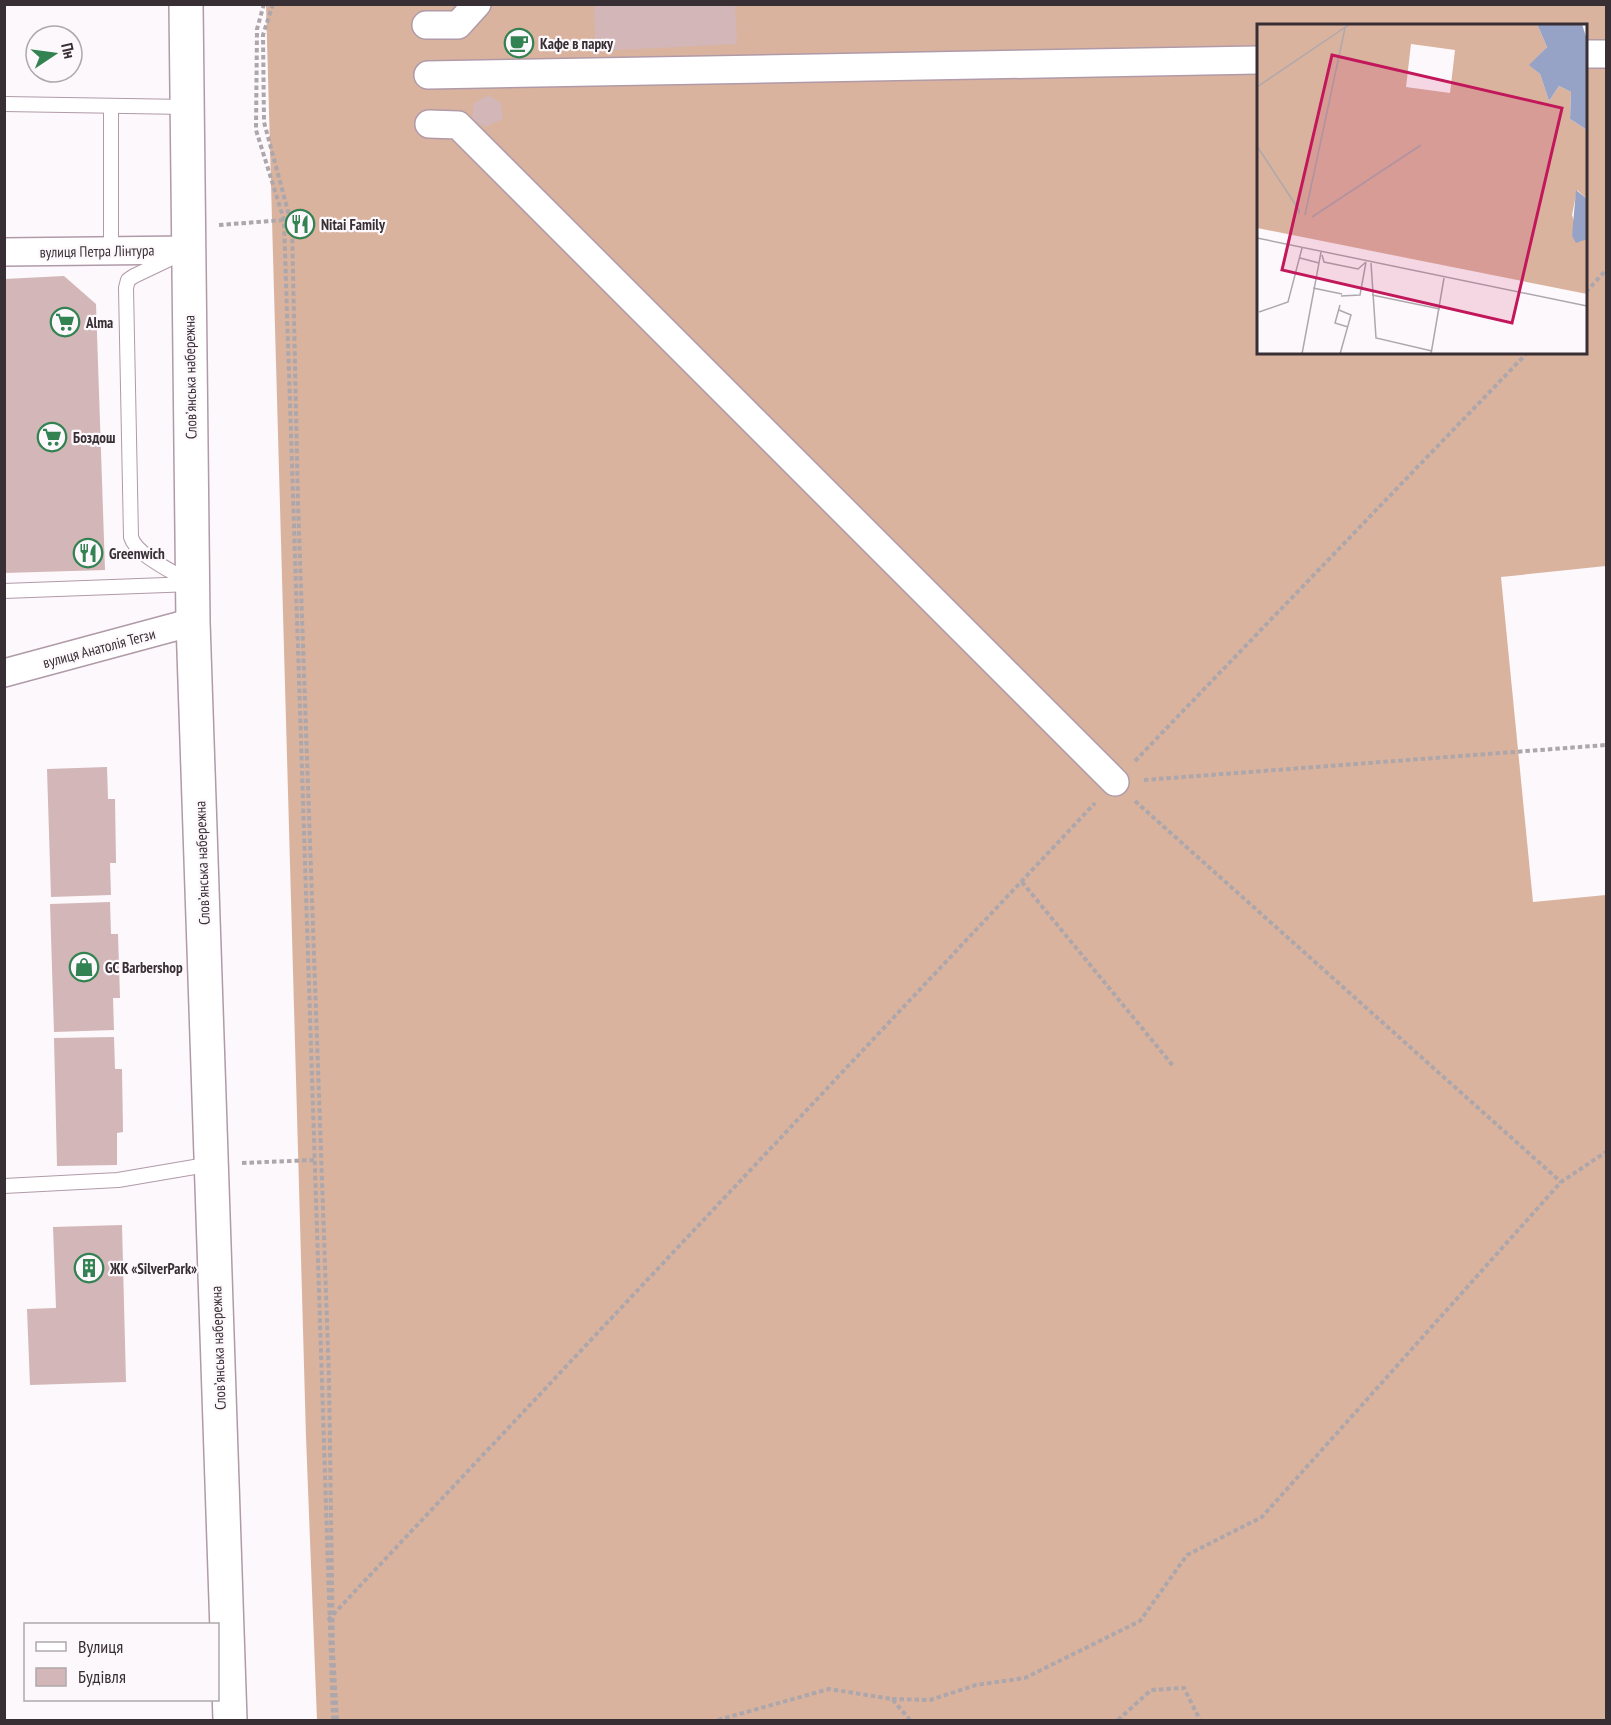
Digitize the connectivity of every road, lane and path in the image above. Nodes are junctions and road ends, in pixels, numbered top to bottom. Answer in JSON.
{"nodes":[{"id":1,"x":186,"y":4,"type":"edge"},
{"id":2,"x":264,"y":4,"type":"edge"},
{"id":3,"x":273,"y":4,"type":"edge"},
{"id":4,"x":477,"y":4,"type":"edge"},
{"id":5,"x":426,"y":25,"type":"dead end"},
{"id":6,"x":1587,"y":54,"type":"edge"},
{"id":7,"x":1606,"y":54,"type":"edge"},
{"id":8,"x":1257,"y":60,"type":"edge"},
{"id":9,"x":428,"y":75,"type":"dead end"},
{"id":10,"x":4,"y":104,"type":"edge"},
{"id":11,"x":111,"y":107,"type":"junction"},
{"id":12,"x":187,"y":107,"type":"junction"},
{"id":13,"x":429,"y":124,"type":"dead end"},
{"id":14,"x":284,"y":220,"type":"junction"},
{"id":15,"x":189,"y":238,"type":"junction"},
{"id":16,"x":111,"y":251,"type":"junction"},
{"id":17,"x":4,"y":252,"type":"edge"},
{"id":18,"x":1606,"y":270,"type":"edge"},
{"id":19,"x":1587,"y":291,"type":"edge"},
{"id":20,"x":1525,"y":354,"type":"edge"},
{"id":21,"x":193,"y":584,"type":"junction"},
{"id":22,"x":4,"y":591,"type":"edge"},
{"id":23,"x":193,"y":622,"type":"junction"},
{"id":24,"x":4,"y":673,"type":"edge"},
{"id":25,"x":1606,"y":745,"type":"edge"},
{"id":26,"x":1115,"y":782,"type":"junction"},
{"id":27,"x":1022,"y":882,"type":"junction"},
{"id":28,"x":1174,"y":1067,"type":"dead end"},
{"id":29,"x":1606,"y":1152,"type":"edge"},
{"id":30,"x":314,"y":1160,"type":"junction"},
{"id":31,"x":212,"y":1164,"type":"junction"},
{"id":32,"x":1561,"y":1182,"type":"junction"},
{"id":33,"x":4,"y":1186,"type":"edge"},
{"id":34,"x":333,"y":1615,"type":"junction"},
{"id":35,"x":328,"y":1620,"type":"junction"},
{"id":36,"x":892,"y":1700,"type":"junction"},
{"id":37,"x":230,"y":1720,"type":"edge"},
{"id":38,"x":335,"y":1720,"type":"edge"},
{"id":39,"x":718,"y":1720,"type":"edge"},
{"id":40,"x":910,"y":1720,"type":"edge"},
{"id":41,"x":1118,"y":1720,"type":"edge"},
{"id":42,"x":1200,"y":1720,"type":"edge"}],
"edges":[{"from":1,"to":12,"type":"street","name":"Словʼянська набережна"},
{"from":2,"to":14,"type":"path"},
{"from":3,"to":34,"type":"path"},
{"from":4,"to":5,"type":"street"},
{"from":6,"to":7,"type":"street"},
{"from":8,"to":9,"type":"street"},
{"from":10,"to":11,"type":"lane"},
{"from":11,"to":12,"type":"lane"},
{"from":11,"to":16,"type":"lane"},
{"from":12,"to":15,"type":"street","name":"Словʼянська набережна"},
{"from":13,"to":26,"type":"street"},
{"from":14,"to":15,"type":"path"},
{"from":14,"to":30,"type":"path"},
{"from":15,"to":16,"type":"street","name":"вулиця Петра Лінтура"},
{"from":15,"to":21,"type":"street","name":"Словʼянська набережна"},
{"from":15,"to":21,"type":"lane"},
{"from":16,"to":17,"type":"street","name":"вулиця Петра Лінтура"},
{"from":18,"to":19,"type":"path"},
{"from":20,"to":26,"type":"path"},
{"from":21,"to":22,"type":"lane"},
{"from":21,"to":23,"type":"street","name":"Словʼянська набережна"},
{"from":23,"to":24,"type":"street","name":"вулиця Анатолія Тегзи"},
{"from":23,"to":31,"type":"street","name":"Словʼянська набережна"},
{"from":25,"to":26,"type":"path"},
{"from":26,"to":27,"type":"path"},
{"from":26,"to":32,"type":"path"},
{"from":27,"to":28,"type":"path"},
{"from":27,"to":34,"type":"path"},
{"from":29,"to":32,"type":"path"},
{"from":30,"to":31,"type":"path"},
{"from":30,"to":35,"type":"path"},
{"from":31,"to":33,"type":"lane"},
{"from":31,"to":37,"type":"street","name":"Словʼянська набережна"},
{"from":32,"to":36,"type":"path"},
{"from":34,"to":35,"type":"path"},
{"from":34,"to":38,"type":"path"},
{"from":35,"to":38,"type":"path"},
{"from":36,"to":39,"type":"path"},
{"from":36,"to":40,"type":"path"},
{"from":41,"to":42,"type":"path"}]}
